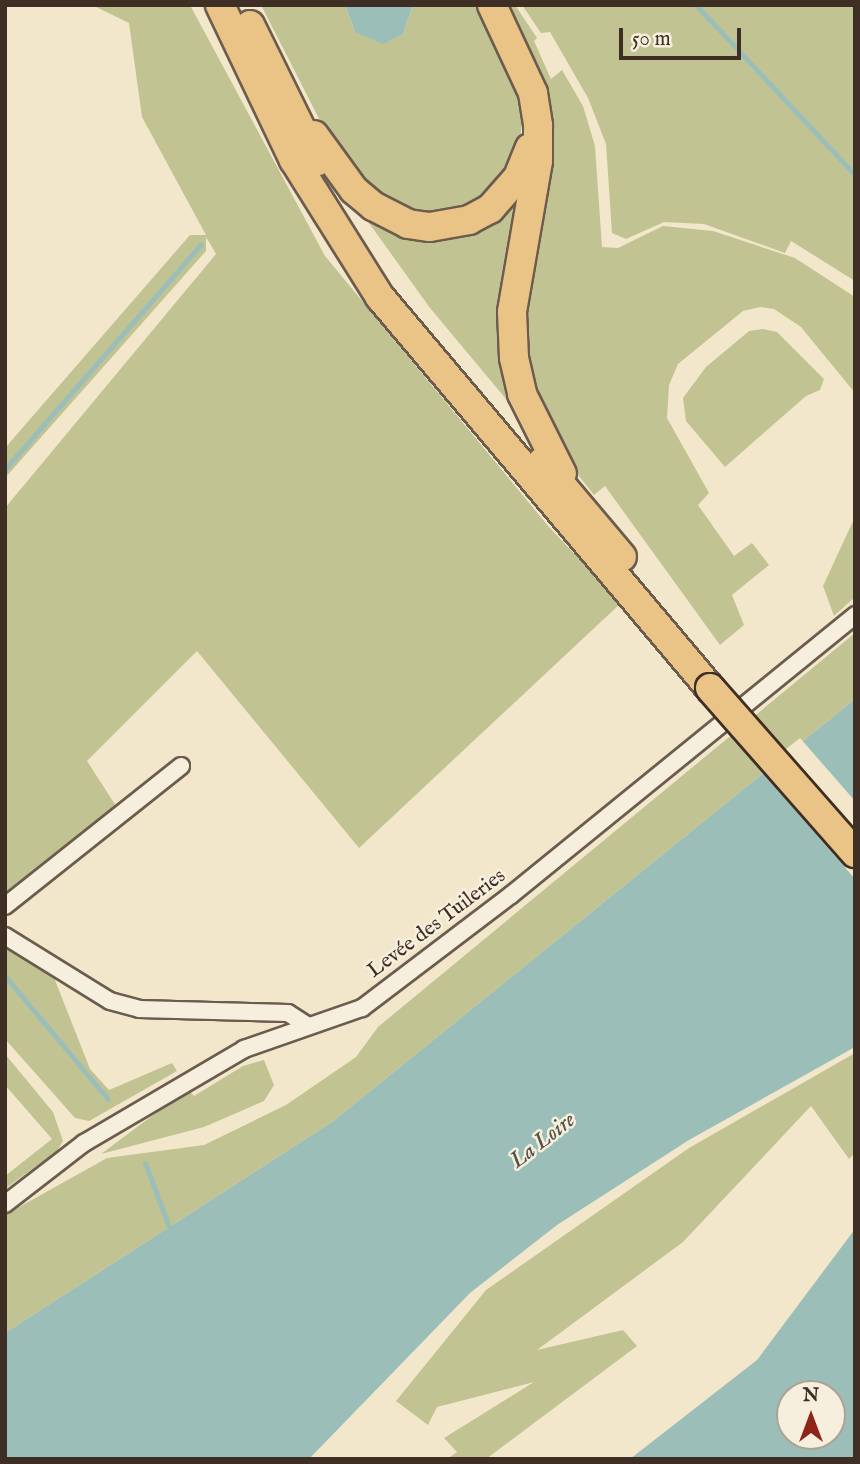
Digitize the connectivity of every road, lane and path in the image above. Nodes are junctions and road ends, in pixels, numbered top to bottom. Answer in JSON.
{"nodes":[{"id":1,"x":204,"y":5,"type":"edge"},
{"id":2,"x":220,"y":5,"type":"edge"},
{"id":3,"x":242,"y":5,"type":"edge"},
{"id":4,"x":492,"y":5,"type":"edge"},
{"id":5,"x":263,"y":80,"type":"junction"},
{"id":6,"x":538,"y":126,"type":"junction"},
{"id":7,"x":579,"y":505,"type":"junction"},
{"id":8,"x":855,"y":615,"type":"edge"},
{"id":9,"x":717,"y":682,"type":"junction"},
{"id":10,"x":181,"y":766,"type":"dead end"},
{"id":11,"x":855,"y":826,"type":"edge"},
{"id":12,"x":855,"y":853,"type":"edge"},
{"id":13,"x":5,"y":906,"type":"edge"},
{"id":14,"x":5,"y":936,"type":"edge"},
{"id":15,"x":308,"y":1026,"type":"junction"},
{"id":16,"x":5,"y":1204,"type":"edge"}],
"edges":[{"from":1,"to":5,"type":"highway"},
{"from":2,"to":5,"type":"highway"},
{"from":3,"to":5,"type":"highway"},
{"from":4,"to":6,"type":"highway"},
{"from":5,"to":6,"type":"highway"},
{"from":5,"to":7,"type":"highway"},
{"from":5,"to":9,"type":"highway"},
{"from":6,"to":7,"type":"highway"},
{"from":7,"to":9,"type":"highway"},
{"from":8,"to":15,"type":"street","name":"Levée des Tuileries"},
{"from":9,"to":11,"type":"highway"},
{"from":9,"to":12,"type":"highway","bridge":true},
{"from":10,"to":13,"type":"street"},
{"from":14,"to":15,"type":"street"},
{"from":15,"to":16,"type":"street","name":"Levée des Tuileries"}]}
